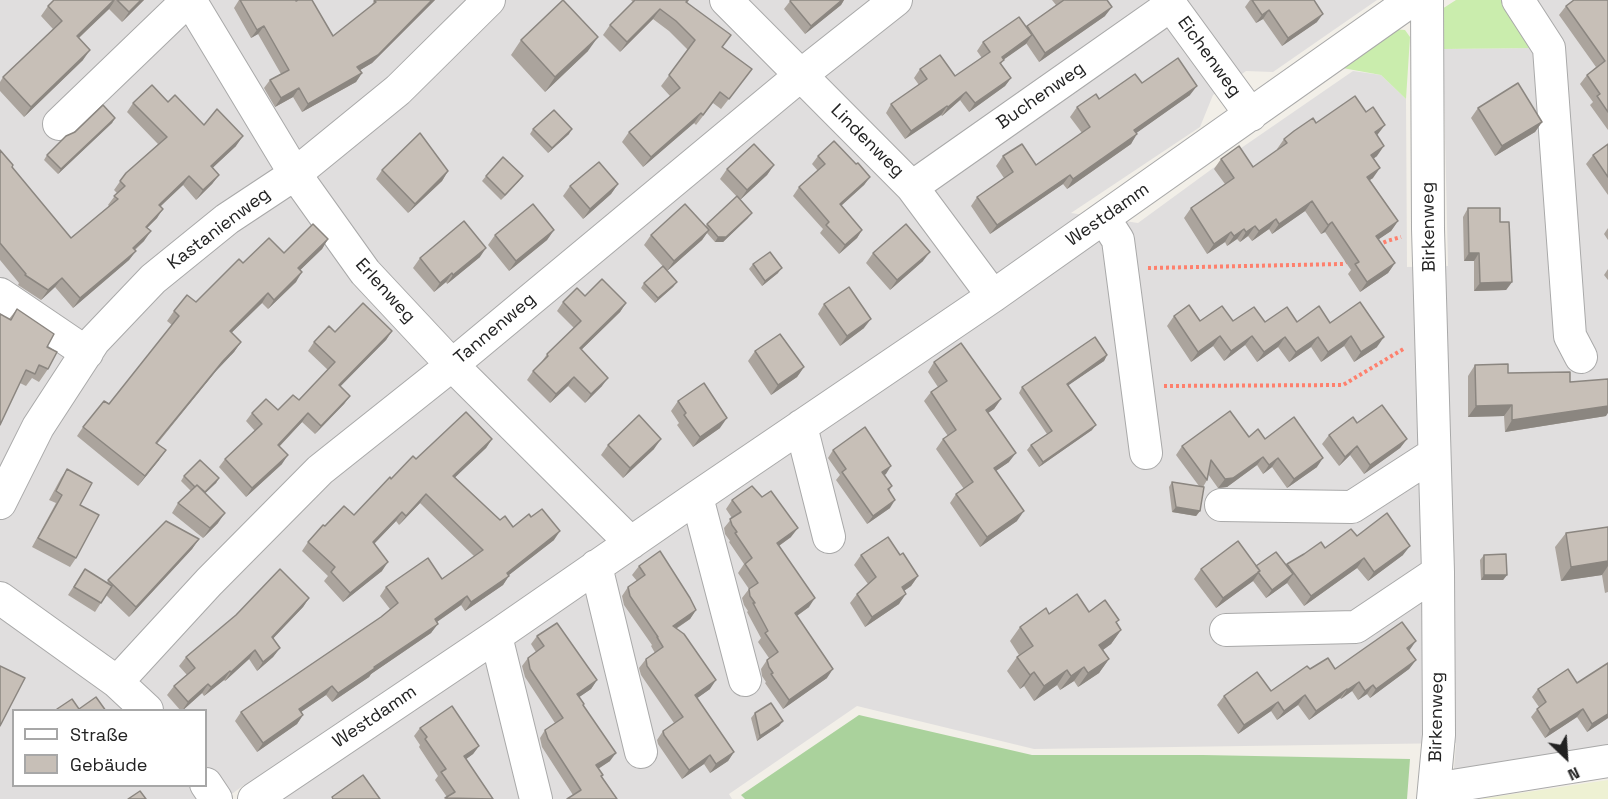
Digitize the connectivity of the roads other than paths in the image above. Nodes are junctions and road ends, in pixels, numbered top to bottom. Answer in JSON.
{"nodes":[{"id":1,"x":189,"y":0,"type":"edge"},
{"id":2,"x":489,"y":0,"type":"edge"},
{"id":3,"x":726,"y":0,"type":"edge"},
{"id":4,"x":896,"y":0,"type":"edge"},
{"id":5,"x":1412,"y":0,"type":"edge"},
{"id":6,"x":1427,"y":0,"type":"edge"},
{"id":7,"x":1518,"y":0,"type":"edge"},
{"id":8,"x":1169,"y":3,"type":"edge"},
{"id":9,"x":801,"y":75,"type":"junction"},
{"id":10,"x":1251,"y":115,"type":"junction"},
{"id":11,"x":59,"y":123,"type":"dead end"},
{"id":12,"x":295,"y":174,"type":"junction"},
{"id":13,"x":912,"y":187,"type":"junction"},
{"id":14,"x":1104,"y":218,"type":"junction"},
{"id":15,"x":0,"y":294,"type":"edge"},
{"id":16,"x":993,"y":296,"type":"junction"},
{"id":17,"x":87,"y":353,"type":"junction"},
{"id":18,"x":1581,"y":357,"type":"dead end"},
{"id":19,"x":452,"y":365,"type":"junction"},
{"id":20,"x":801,"y":426,"type":"junction"},
{"id":21,"x":1146,"y":453,"type":"dead end"},
{"id":22,"x":1434,"y":454,"type":"junction"},
{"id":23,"x":697,"y":497,"type":"junction"},
{"id":24,"x":0,"y":502,"type":"edge"},
{"id":25,"x":1221,"y":505,"type":"dead end"},
{"id":26,"x":829,"y":537,"type":"dead end"},
{"id":27,"x":631,"y":543,"type":"junction"},
{"id":28,"x":596,"y":566,"type":"junction"},
{"id":29,"x":1438,"y":573,"type":"junction"},
{"id":30,"x":0,"y":598,"type":"edge"},
{"id":31,"x":1226,"y":630,"type":"dead end"},
{"id":32,"x":496,"y":636,"type":"junction"},
{"id":33,"x":745,"y":680,"type":"dead end"},
{"id":34,"x":117,"y":682,"type":"junction"},
{"id":35,"x":145,"y":709,"type":"edge"},
{"id":36,"x":641,"y":752,"type":"dead end"},
{"id":37,"x":1608,"y":761,"type":"edge"},
{"id":38,"x":207,"y":785,"type":"edge"},
{"id":39,"x":1434,"y":794,"type":"edge"},
{"id":40,"x":216,"y":799,"type":"edge"},
{"id":41,"x":254,"y":799,"type":"edge"},
{"id":42,"x":536,"y":799,"type":"edge"}],
"edges":[{"from":1,"to":11,"type":"street","name":"Erlenweg"},
{"from":1,"to":12,"type":"street","name":"Erlenweg"},
{"from":2,"to":12,"type":"street","name":"Kastanienweg"},
{"from":3,"to":9,"type":"street","name":"Lindenweg"},
{"from":4,"to":9,"type":"street","name":"Tannenweg"},
{"from":5,"to":10,"type":"street","name":"Westdamm"},
{"from":6,"to":22,"type":"street","name":"Birkenweg"},
{"from":7,"to":18,"type":"street"},
{"from":8,"to":10,"type":"street","name":"Eichenweg"},
{"from":8,"to":13,"type":"street","name":"Buchenweg"},
{"from":9,"to":13,"type":"street","name":"Lindenweg"},
{"from":9,"to":19,"type":"street","name":"Tannenweg"},
{"from":10,"to":14,"type":"street","name":"Westdamm"},
{"from":12,"to":17,"type":"street","name":"Kastanienweg"},
{"from":12,"to":19,"type":"street","name":"Erlenweg"},
{"from":13,"to":16,"type":"street","name":"Lindenweg"},
{"from":14,"to":16,"type":"street","name":"Westdamm"},
{"from":14,"to":21,"type":"street"},
{"from":15,"to":17,"type":"street"},
{"from":16,"to":20,"type":"street","name":"Westdamm"},
{"from":17,"to":24,"type":"street","name":"Kastanienweg"},
{"from":19,"to":27,"type":"street","name":"Erlenweg"},
{"from":19,"to":34,"type":"street","name":"Tannenweg"},
{"from":20,"to":23,"type":"street","name":"Westdamm"},
{"from":20,"to":26,"type":"street"},
{"from":22,"to":25,"type":"street"},
{"from":22,"to":29,"type":"street","name":"Birkenweg"},
{"from":23,"to":27,"type":"street","name":"Westdamm"},
{"from":23,"to":33,"type":"street"},
{"from":27,"to":28,"type":"street","name":"Westdamm"},
{"from":28,"to":32,"type":"street","name":"Westdamm"},
{"from":28,"to":36,"type":"street"},
{"from":29,"to":31,"type":"street"},
{"from":29,"to":39,"type":"street","name":"Birkenweg"},
{"from":30,"to":34,"type":"street"},
{"from":32,"to":41,"type":"street","name":"Westdamm"},
{"from":32,"to":42,"type":"street"},
{"from":34,"to":35,"type":"street"},
{"from":37,"to":39,"type":"street","name":"Birkenweg"},
{"from":38,"to":40,"type":"street"}]}
